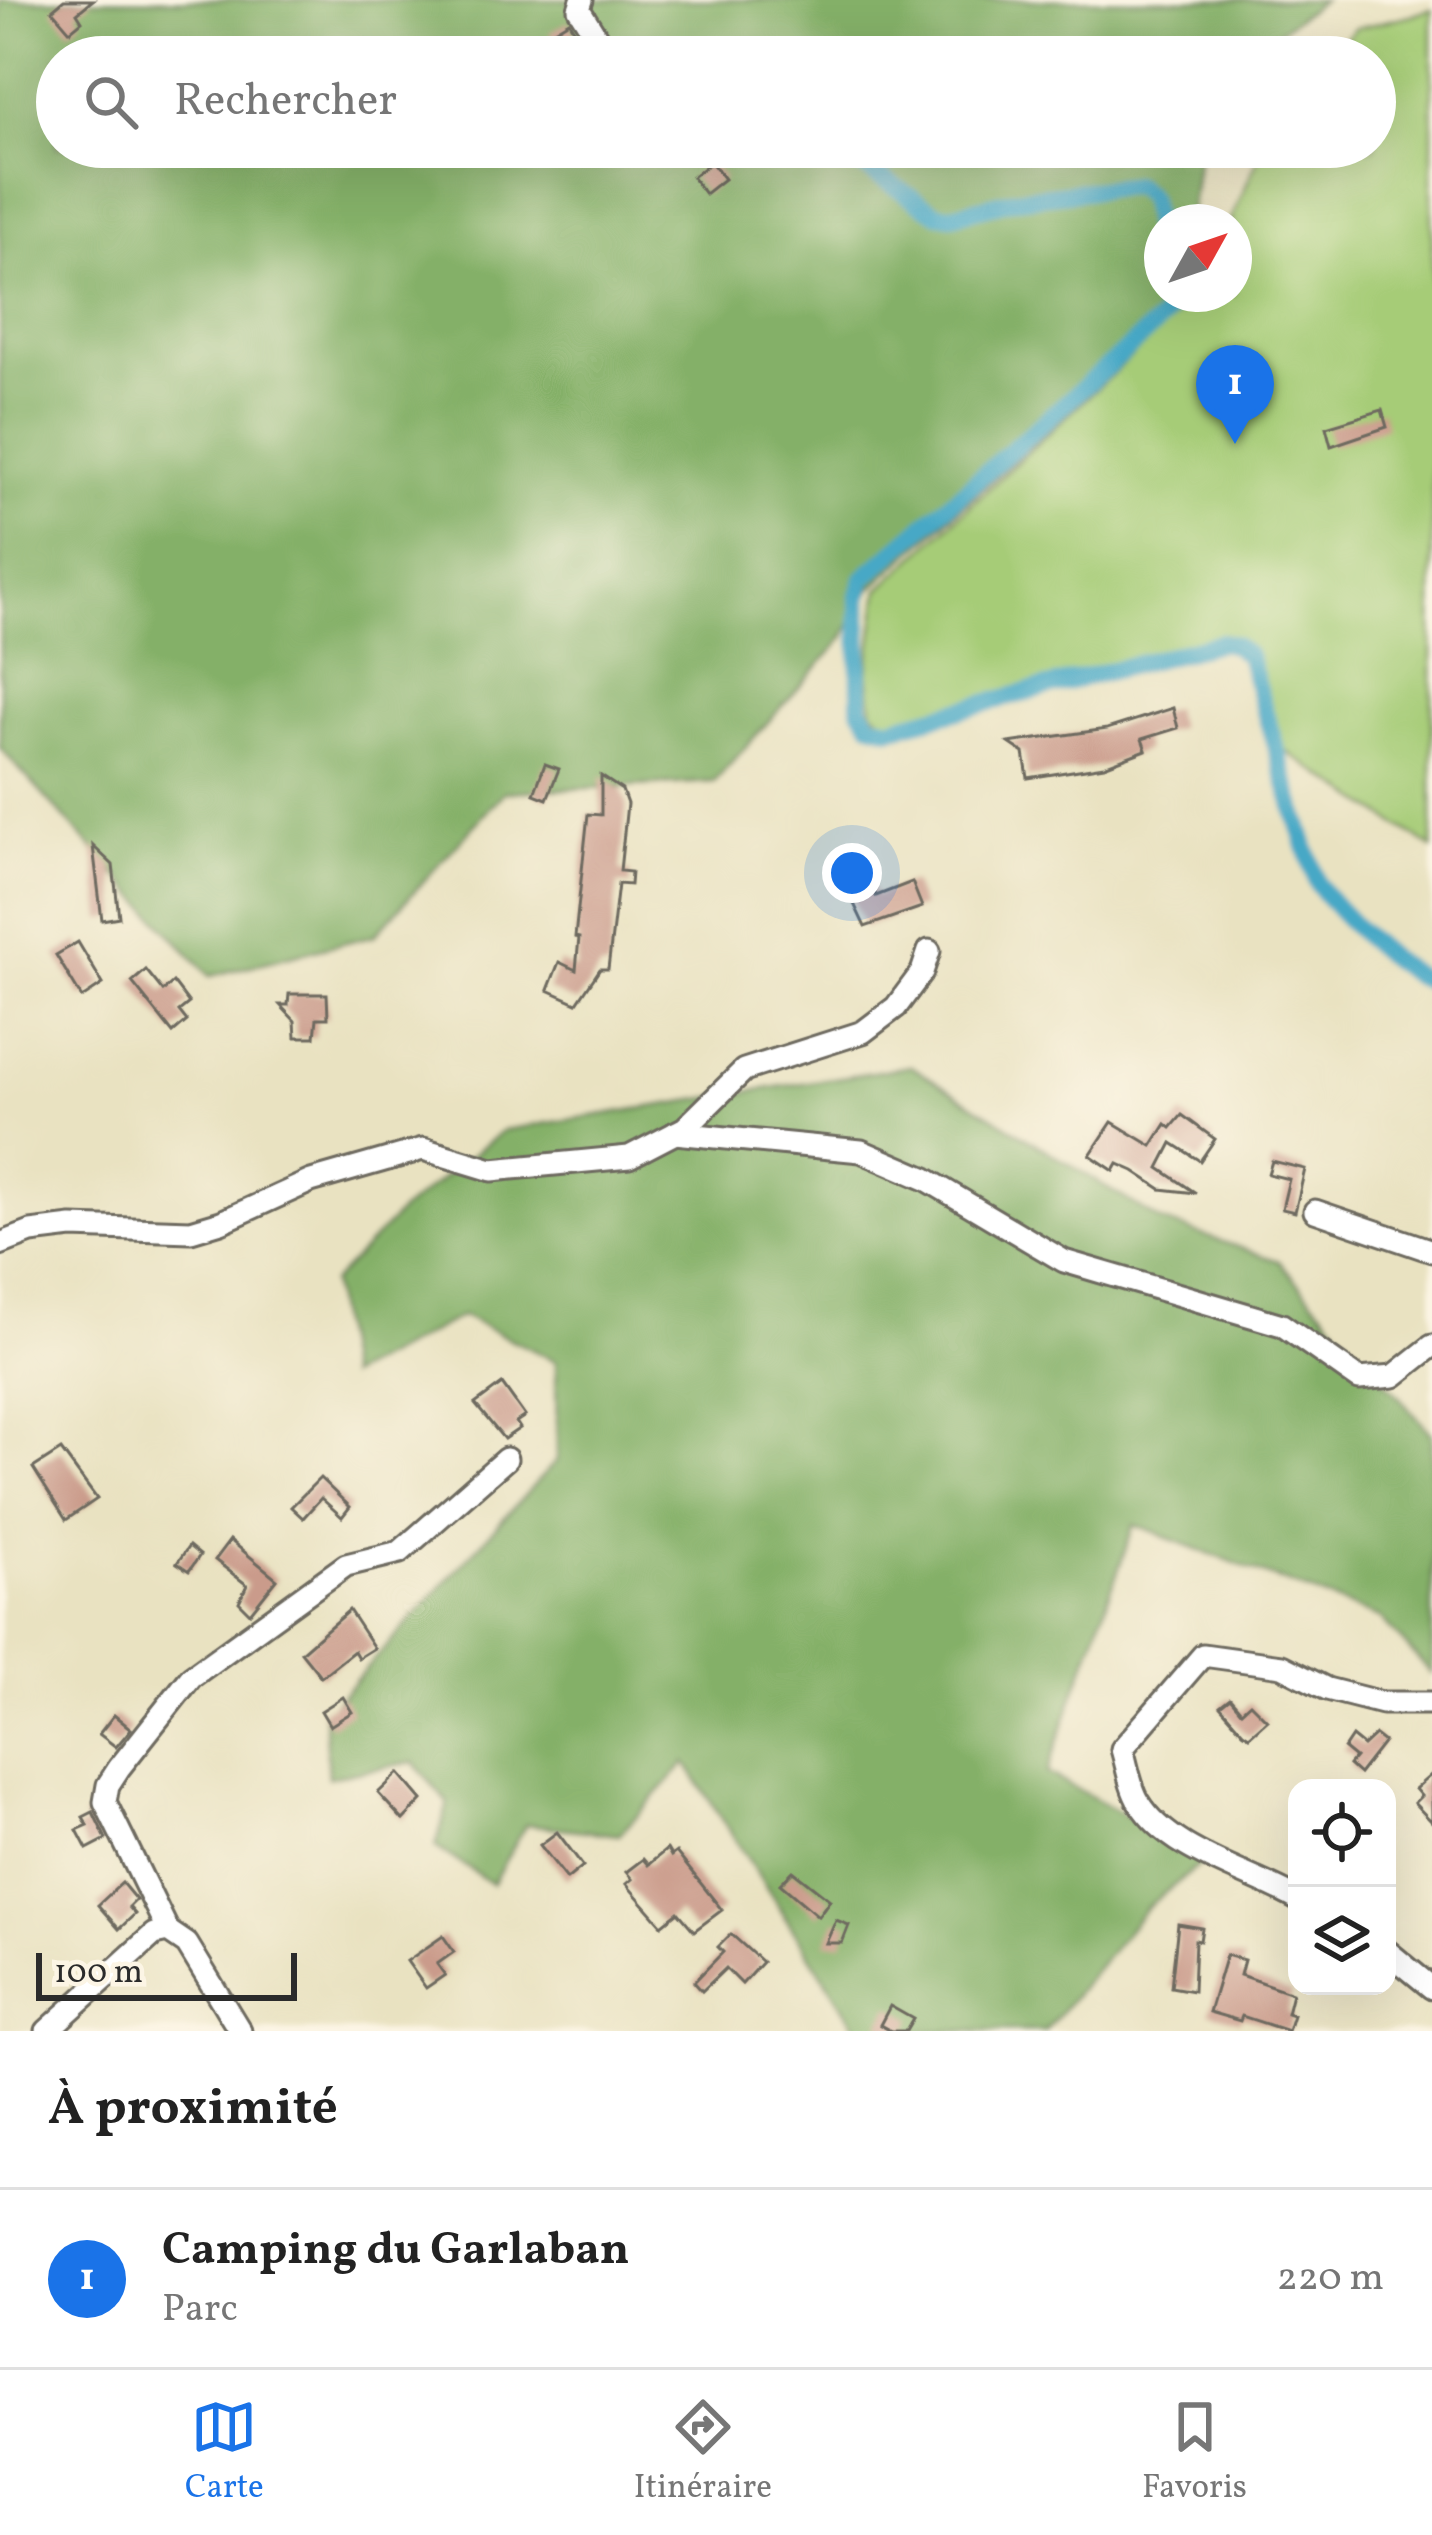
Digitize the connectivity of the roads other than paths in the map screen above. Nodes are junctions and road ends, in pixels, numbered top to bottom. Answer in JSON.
{"nodes":[{"id":1,"x":582,"y":0,"type":"edge"},
{"id":2,"x":596,"y":36,"type":"edge"},
{"id":3,"x":929,"y":951,"type":"dead end"},
{"id":4,"x":675,"y":1133,"type":"junction"},
{"id":5,"x":1315,"y":1211,"type":"dead end"},
{"id":6,"x":0,"y":1244,"type":"edge"},
{"id":7,"x":1432,"y":1252,"type":"edge"},
{"id":8,"x":1432,"y":1346,"type":"edge"},
{"id":9,"x":506,"y":1459,"type":"dead end"},
{"id":10,"x":1432,"y":1703,"type":"edge"},
{"id":11,"x":1288,"y":1893,"type":"edge"},
{"id":12,"x":168,"y":1931,"type":"junction"},
{"id":13,"x":1396,"y":1958,"type":"edge"},
{"id":14,"x":1432,"y":1988,"type":"edge"},
{"id":15,"x":47,"y":2031,"type":"edge"},
{"id":16,"x":240,"y":2031,"type":"edge"}],
"edges":[{"from":1,"to":2,"type":"street"},
{"from":3,"to":4,"type":"street"},
{"from":4,"to":6,"type":"street"},
{"from":4,"to":8,"type":"street"},
{"from":5,"to":7,"type":"street"},
{"from":9,"to":12,"type":"street"},
{"from":10,"to":11,"type":"street"},
{"from":12,"to":15,"type":"street"},
{"from":12,"to":16,"type":"street"},
{"from":13,"to":14,"type":"street"}]}
